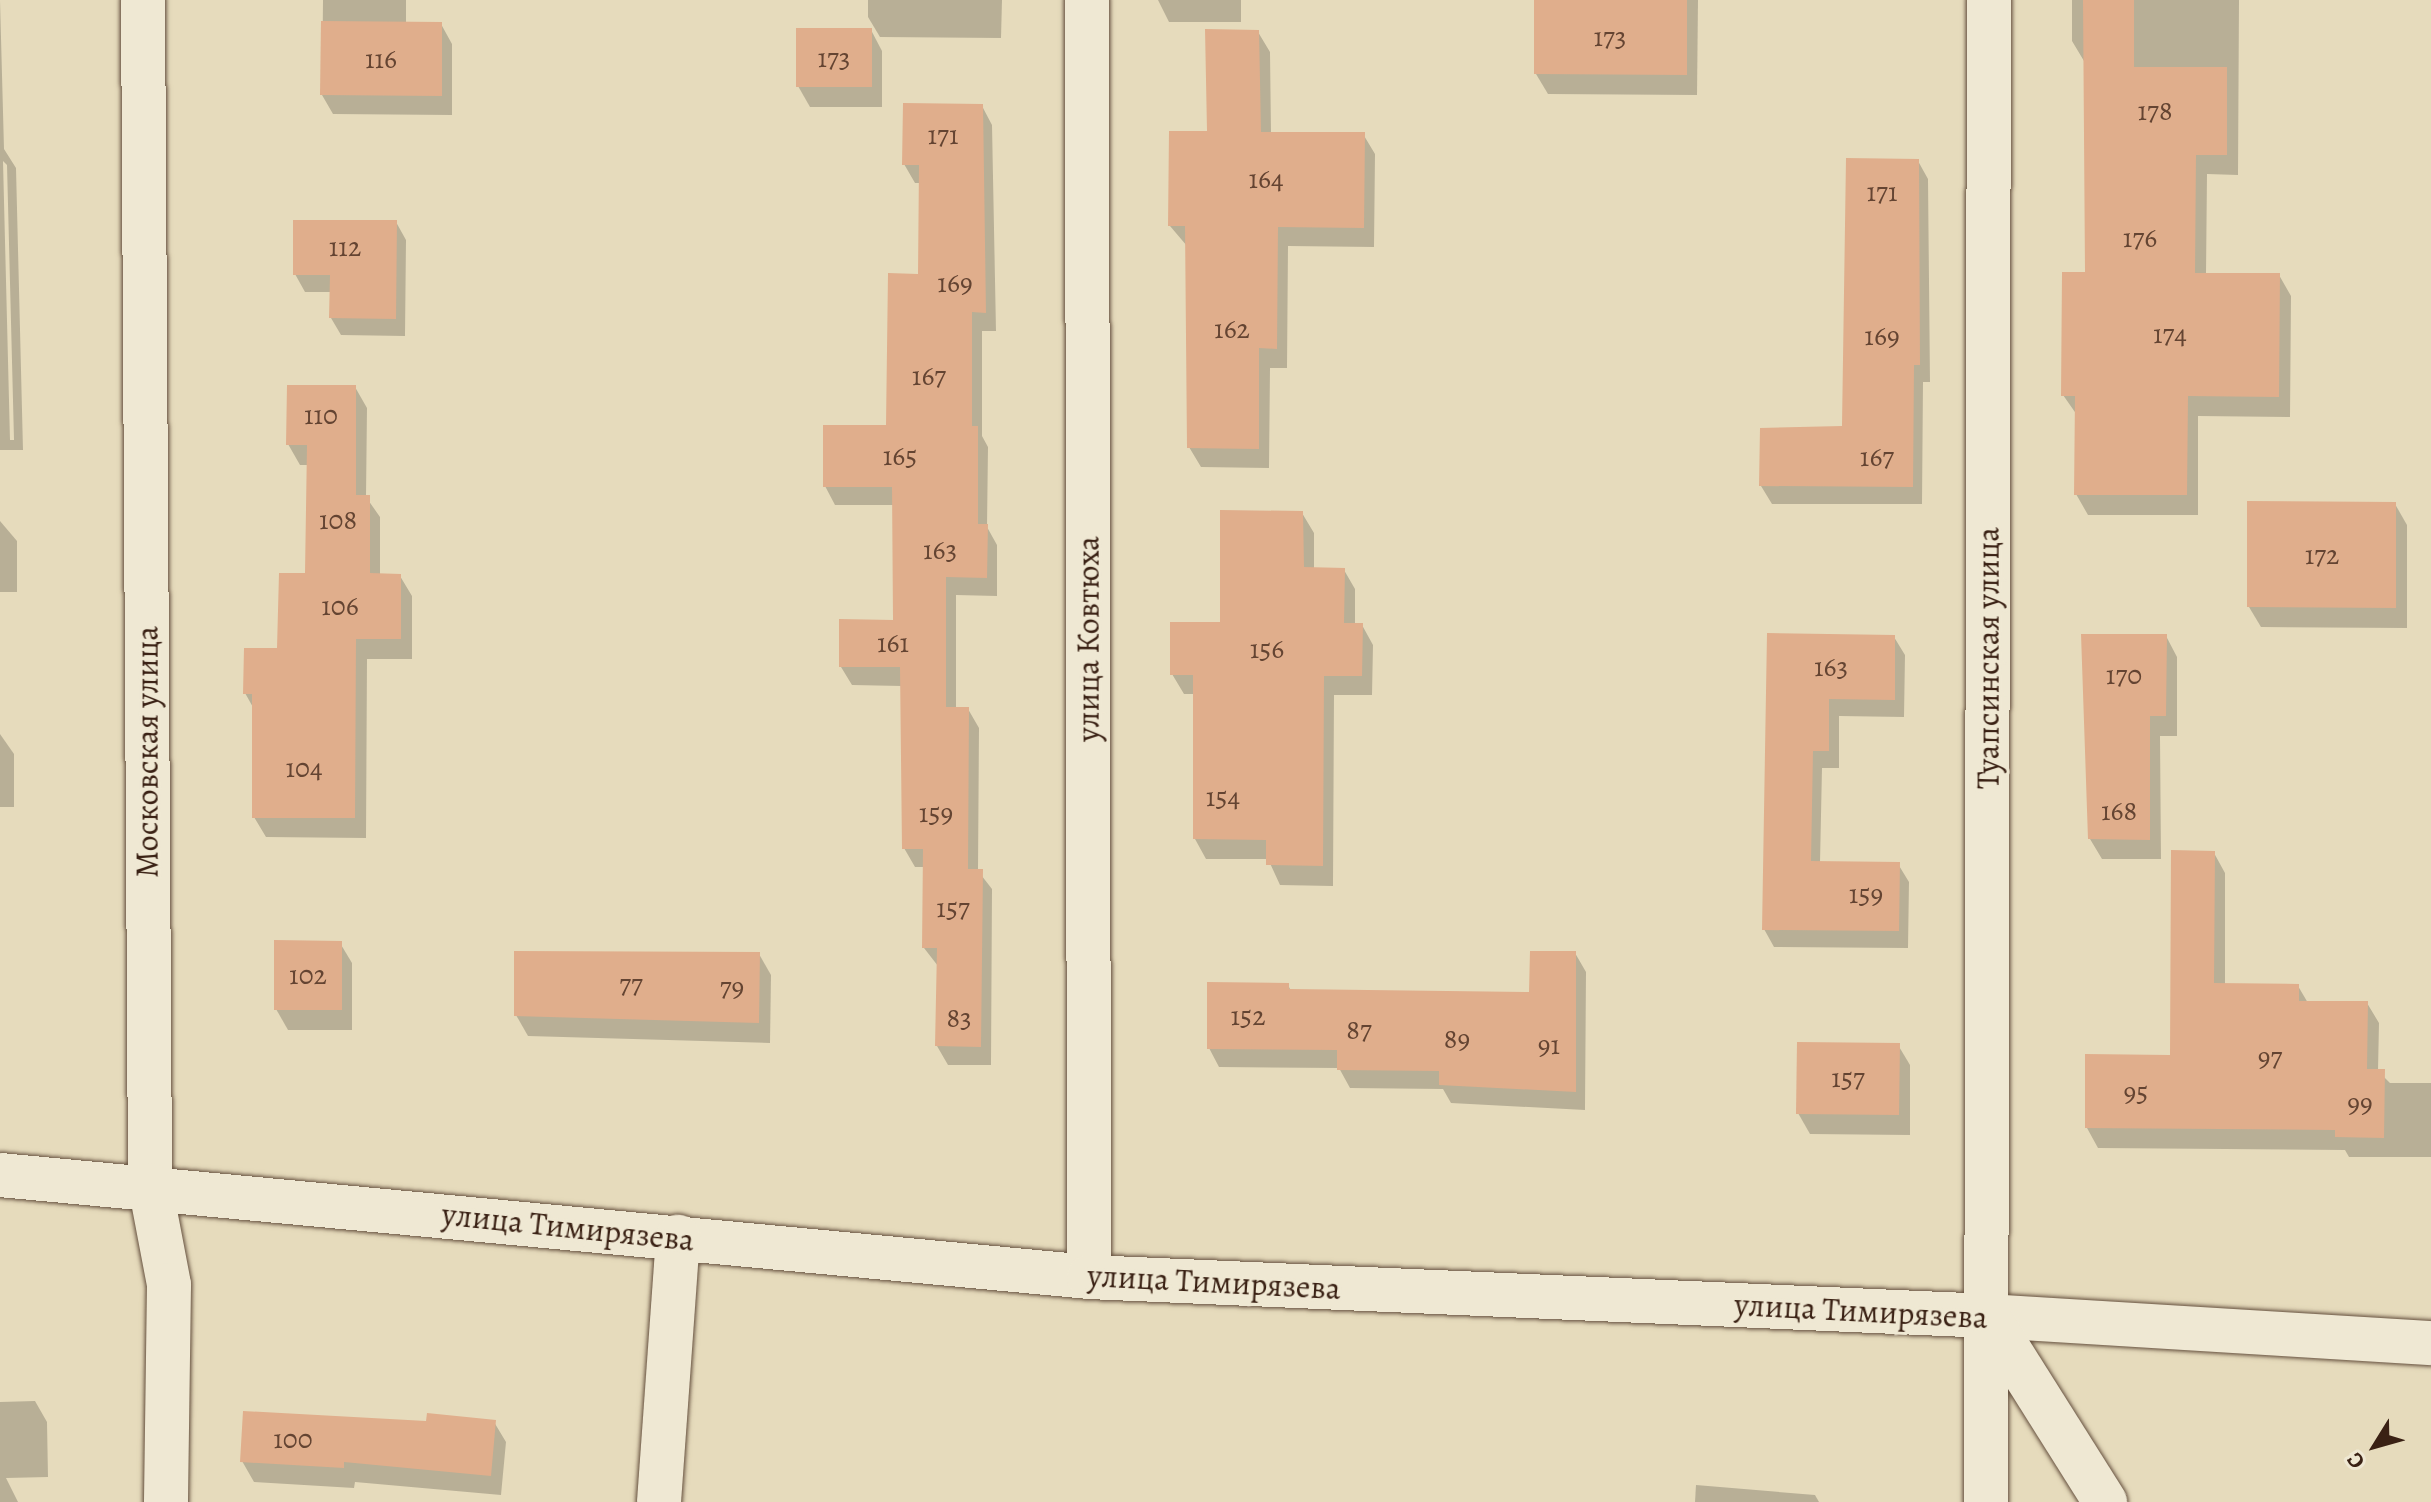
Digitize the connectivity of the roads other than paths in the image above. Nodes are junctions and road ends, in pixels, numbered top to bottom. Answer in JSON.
{"nodes":[{"id":1,"x":143,"y":0,"type":"edge"},
{"id":2,"x":1087,"y":0,"type":"edge"},
{"id":3,"x":1989,"y":0,"type":"edge"},
{"id":4,"x":0,"y":1175,"type":"edge"},
{"id":5,"x":150,"y":1185,"type":"junction"},
{"id":6,"x":678,"y":1237,"type":"junction"},
{"id":7,"x":1089,"y":1277,"type":"junction"},
{"id":8,"x":1988,"y":1316,"type":"junction"},
{"id":9,"x":2431,"y":1343,"type":"edge"},
{"id":10,"x":166,"y":1502,"type":"edge"},
{"id":11,"x":659,"y":1502,"type":"edge"},
{"id":12,"x":1986,"y":1502,"type":"edge"},
{"id":13,"x":2105,"y":1502,"type":"edge"}],
"edges":[{"from":1,"to":5,"type":"street","name":"Московская улица"},
{"from":2,"to":7,"type":"street","name":"улица Ковтюха"},
{"from":3,"to":8,"type":"street","name":"Туапсинская улица"},
{"from":4,"to":5,"type":"street","name":"улица Тимирязева"},
{"from":5,"to":6,"type":"street","name":"улица Тимирязева"},
{"from":5,"to":10,"type":"street","name":"Московская улица"},
{"from":6,"to":7,"type":"street","name":"улица Тимирязева"},
{"from":6,"to":11,"type":"street"},
{"from":7,"to":8,"type":"street","name":"улица Тимирязева"},
{"from":8,"to":9,"type":"street","name":"улица Тимирязева"},
{"from":8,"to":12,"type":"street","name":"Туапсинская улица"},
{"from":8,"to":13,"type":"street"}]}
